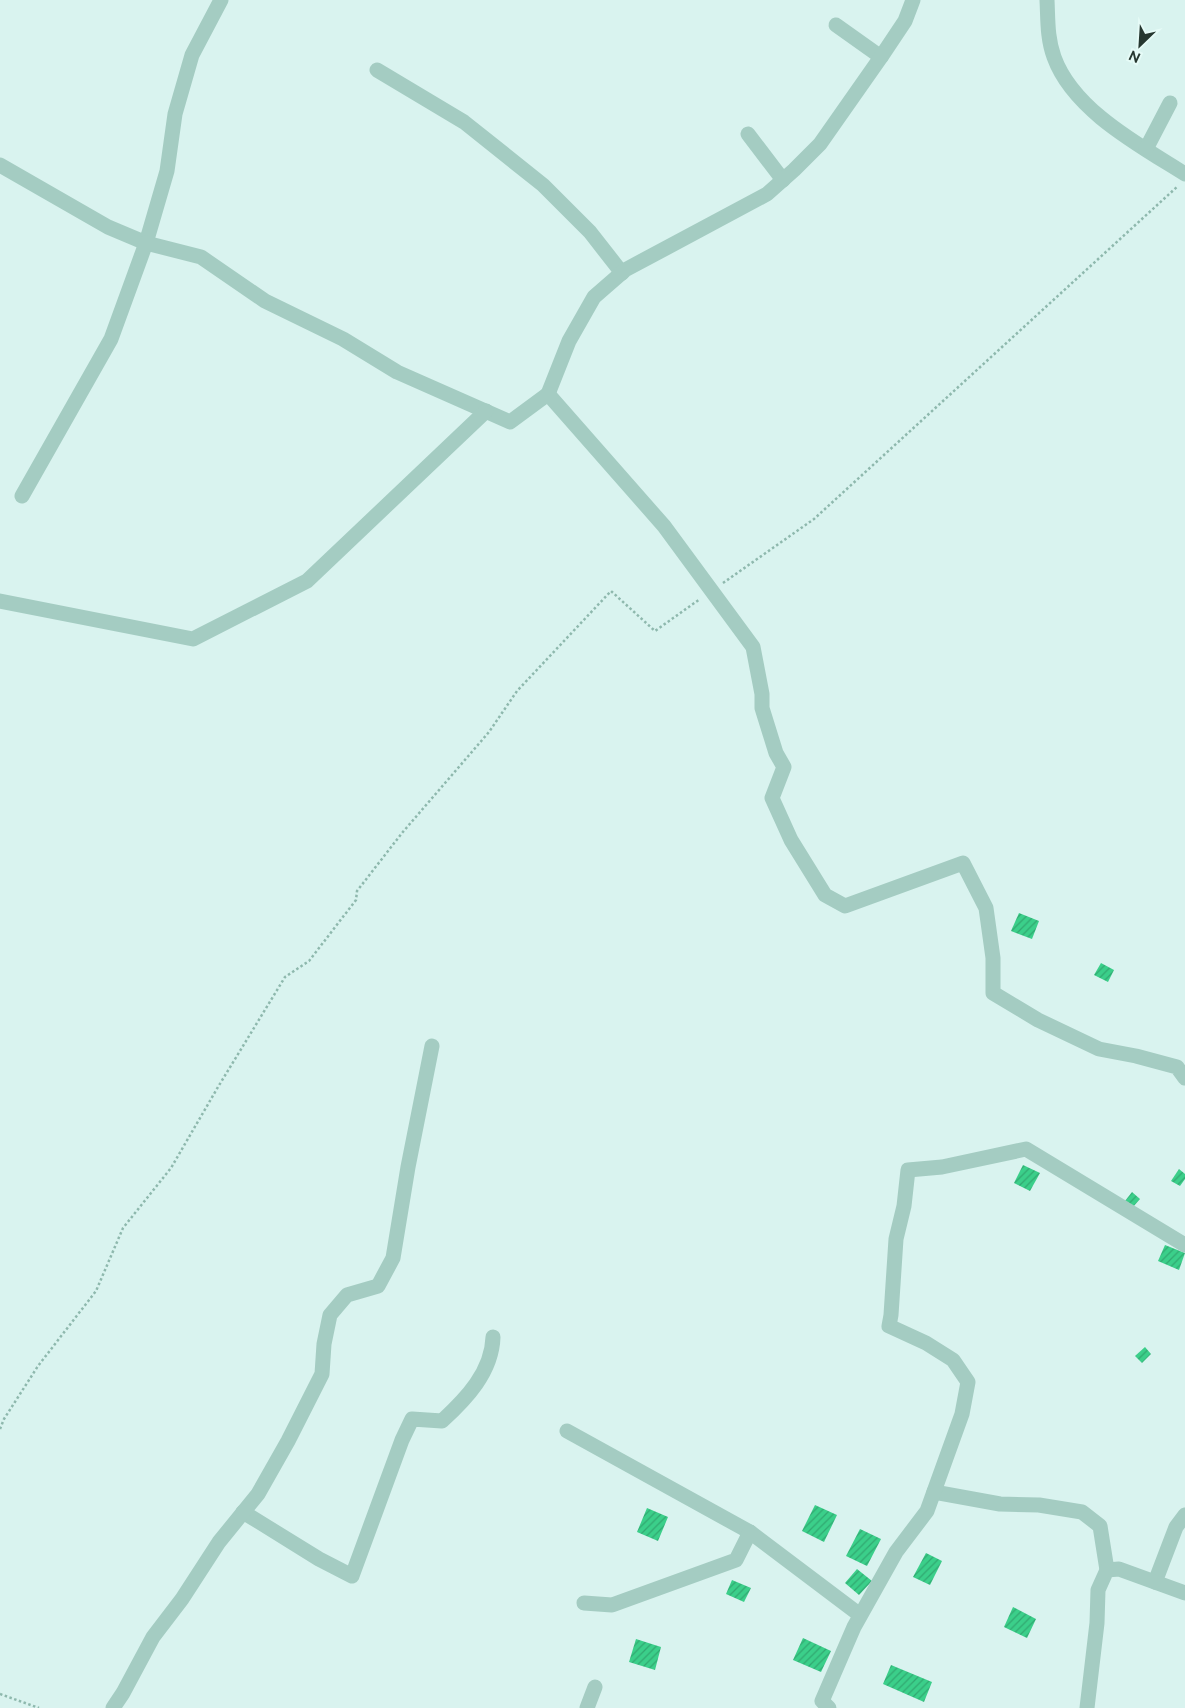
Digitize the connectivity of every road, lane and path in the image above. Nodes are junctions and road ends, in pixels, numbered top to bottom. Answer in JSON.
{"nodes":[{"id":1,"x":221,"y":0,"type":"edge"},
{"id":2,"x":913,"y":0,"type":"edge"},
{"id":3,"x":1047,"y":0,"type":"edge"},
{"id":4,"x":836,"y":25,"type":"dead end"},
{"id":5,"x":881,"y":58,"type":"junction"},
{"id":6,"x":377,"y":70,"type":"dead end"},
{"id":7,"x":1170,"y":103,"type":"dead end"},
{"id":8,"x":748,"y":134,"type":"dead end"},
{"id":9,"x":1146,"y":149,"type":"junction"},
{"id":10,"x":0,"y":165,"type":"edge"},
{"id":11,"x":1185,"y":174,"type":"edge"},
{"id":12,"x":783,"y":180,"type":"junction"},
{"id":13,"x":1185,"y":180,"type":"edge"},
{"id":14,"x":146,"y":243,"type":"junction"},
{"id":15,"x":622,"y":273,"type":"junction"},
{"id":16,"x":548,"y":394,"type":"junction"},
{"id":17,"x":486,"y":412,"type":"junction"},
{"id":18,"x":22,"y":496,"type":"dead end"},
{"id":19,"x":712,"y":591,"type":"junction"},
{"id":20,"x":0,"y":601,"type":"edge"},
{"id":21,"x":432,"y":1046,"type":"dead end"},
{"id":22,"x":1185,"y":1078,"type":"edge"},
{"id":23,"x":1185,"y":1244,"type":"edge"},
{"id":24,"x":493,"y":1337,"type":"dead end"},
{"id":25,"x":0,"y":1429,"type":"edge"},
{"id":26,"x":567,"y":1430,"type":"dead end"},
{"id":27,"x":934,"y":1492,"type":"junction"},
{"id":28,"x":243,"y":1512,"type":"junction"},
{"id":29,"x":1185,"y":1515,"type":"edge"},
{"id":30,"x":750,"y":1532,"type":"junction"},
{"id":31,"x":1107,"y":1570,"type":"junction"},
{"id":32,"x":1155,"y":1582,"type":"junction"},
{"id":33,"x":1185,"y":1594,"type":"edge"},
{"id":34,"x":584,"y":1603,"type":"dead end"},
{"id":35,"x":860,"y":1615,"type":"junction"},
{"id":36,"x":596,"y":1687,"type":"dead end"},
{"id":37,"x":0,"y":1694,"type":"edge"},
{"id":38,"x":39,"y":1708,"type":"edge"},
{"id":39,"x":113,"y":1708,"type":"edge"},
{"id":40,"x":587,"y":1708,"type":"edge"},
{"id":41,"x":829,"y":1708,"type":"edge"},
{"id":42,"x":1087,"y":1708,"type":"edge"}],
"edges":[{"from":1,"to":14,"type":"street"},
{"from":2,"to":5,"type":"street"},
{"from":3,"to":9,"type":"street"},
{"from":4,"to":5,"type":"street"},
{"from":5,"to":12,"type":"street"},
{"from":6,"to":15,"type":"street"},
{"from":7,"to":9,"type":"street"},
{"from":8,"to":12,"type":"street"},
{"from":9,"to":11,"type":"street"},
{"from":10,"to":14,"type":"street"},
{"from":12,"to":15,"type":"street"},
{"from":13,"to":19,"type":"path"},
{"from":14,"to":17,"type":"street"},
{"from":14,"to":18,"type":"street"},
{"from":15,"to":16,"type":"street"},
{"from":16,"to":17,"type":"street"},
{"from":16,"to":19,"type":"street"},
{"from":17,"to":20,"type":"street"},
{"from":19,"to":22,"type":"street"},
{"from":19,"to":25,"type":"path"},
{"from":21,"to":28,"type":"street"},
{"from":23,"to":27,"type":"street"},
{"from":24,"to":28,"type":"street"},
{"from":26,"to":30,"type":"street"},
{"from":27,"to":31,"type":"street"},
{"from":27,"to":35,"type":"street"},
{"from":28,"to":39,"type":"street"},
{"from":29,"to":32,"type":"street"},
{"from":30,"to":34,"type":"street"},
{"from":30,"to":35,"type":"street"},
{"from":31,"to":32,"type":"street"},
{"from":31,"to":42,"type":"street"},
{"from":32,"to":33,"type":"street"},
{"from":35,"to":41,"type":"street"},
{"from":36,"to":40,"type":"street"},
{"from":37,"to":38,"type":"path"}]}
